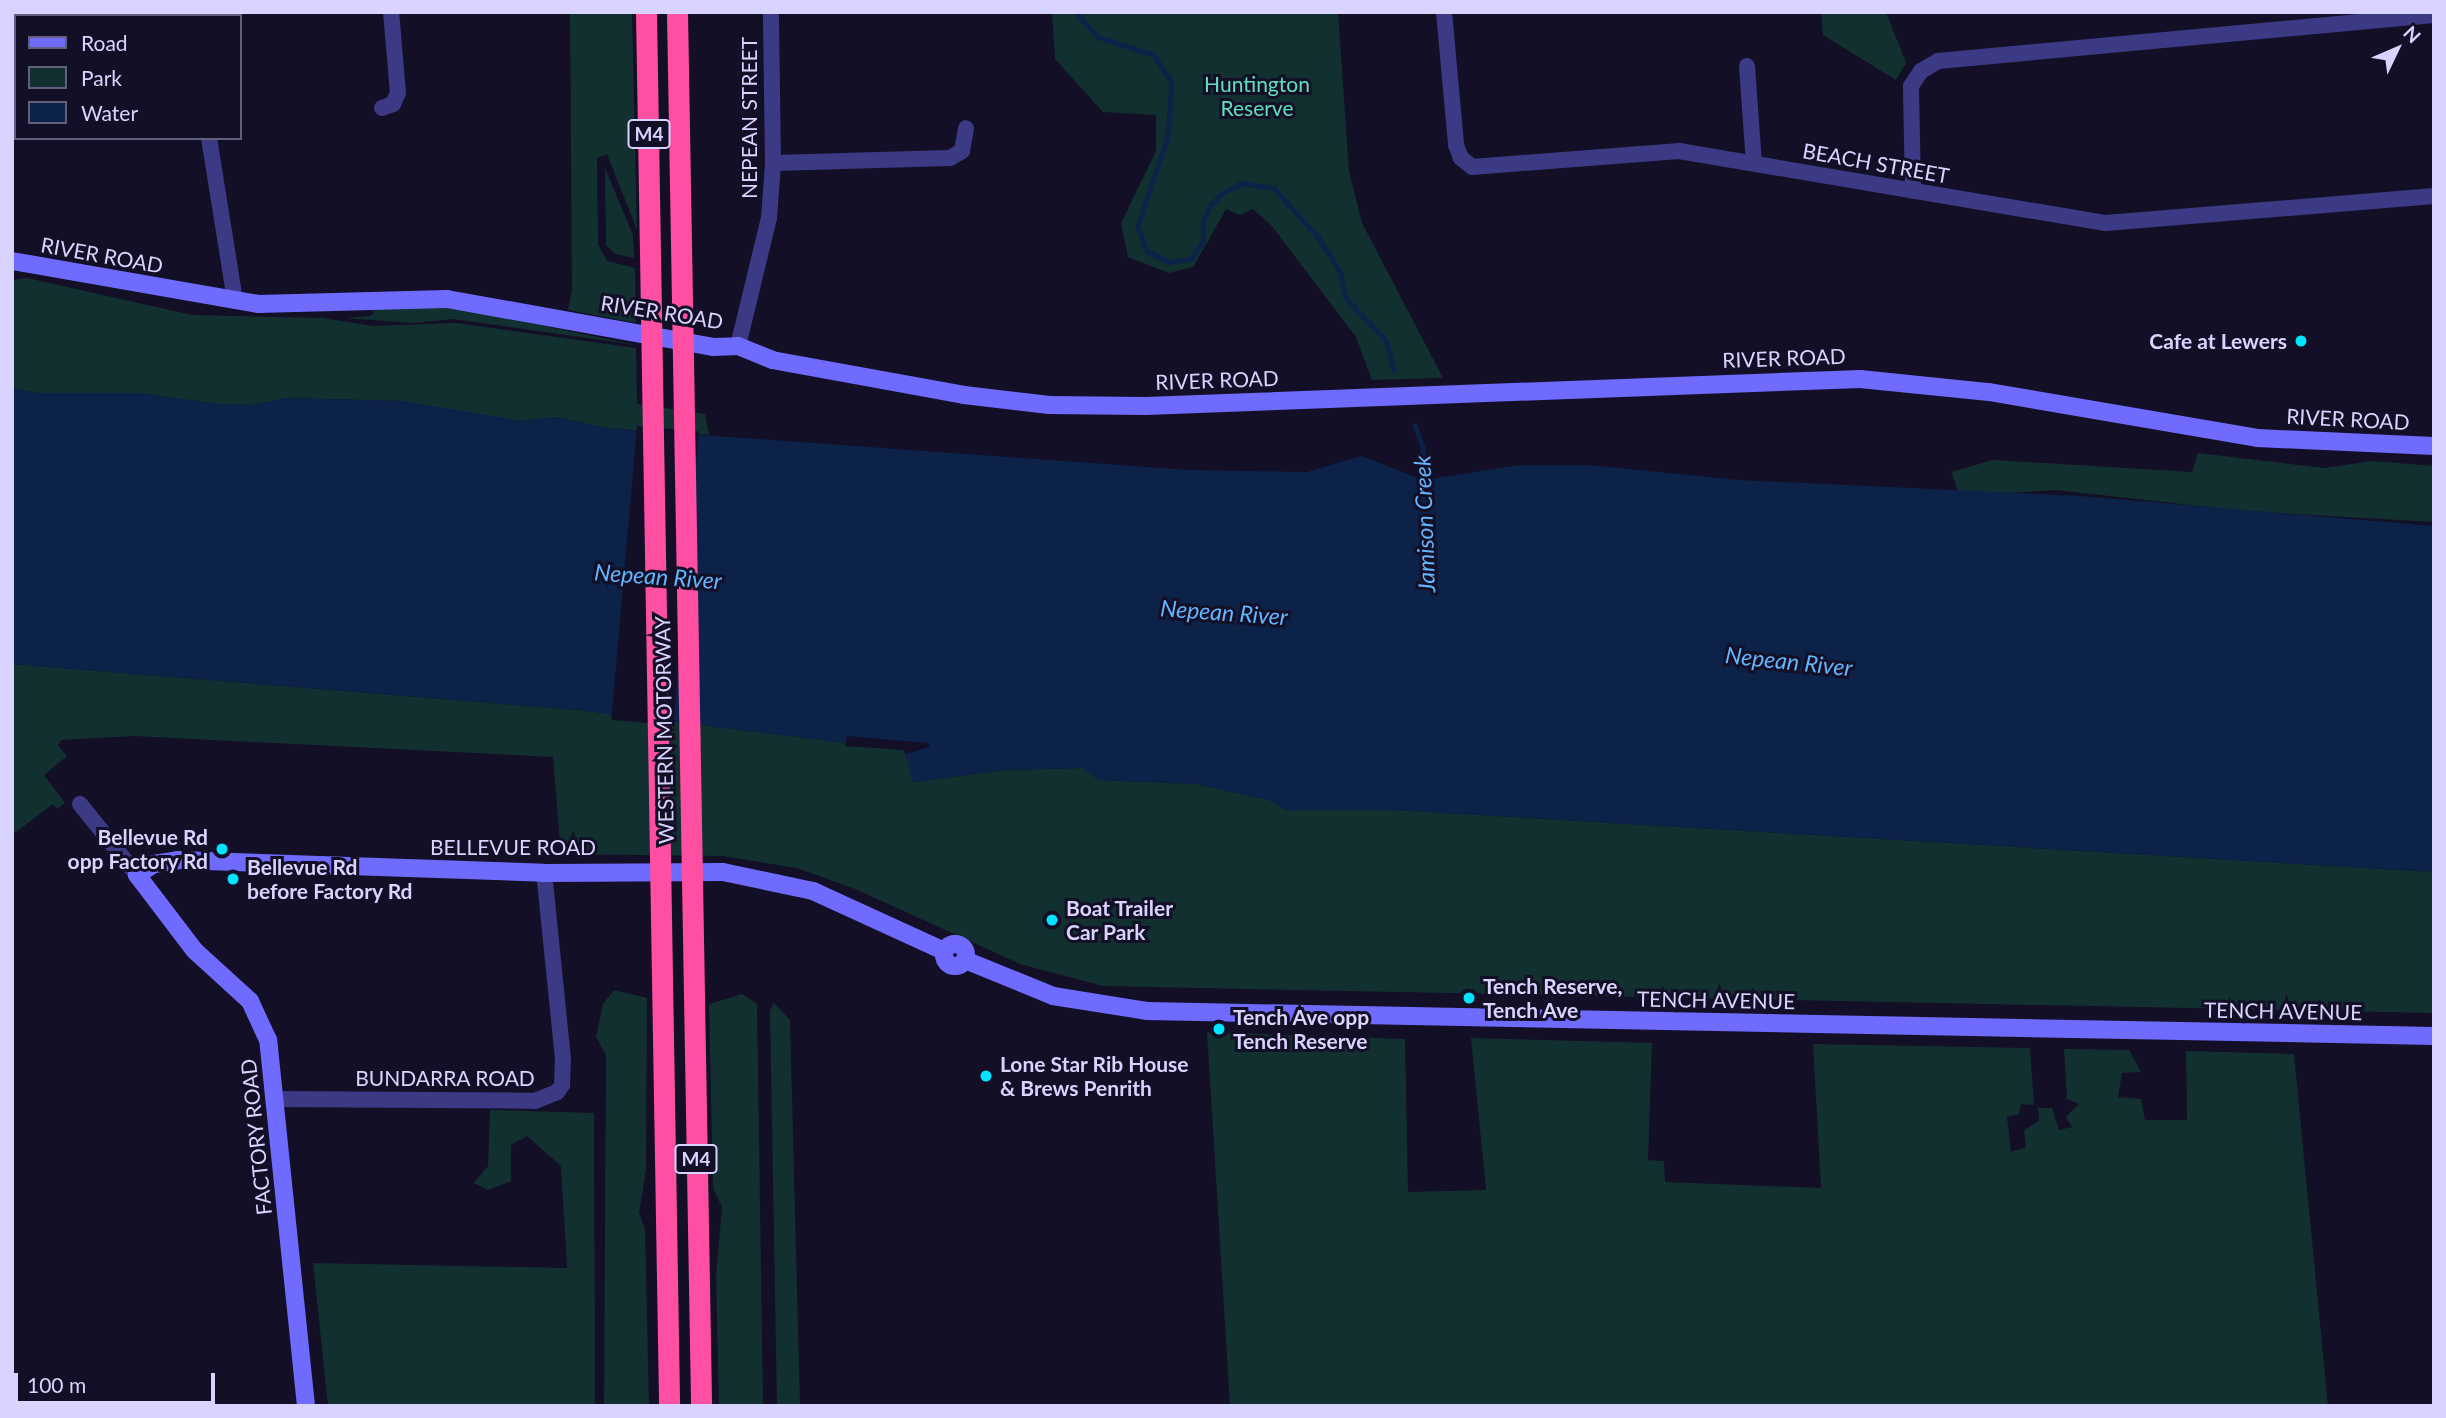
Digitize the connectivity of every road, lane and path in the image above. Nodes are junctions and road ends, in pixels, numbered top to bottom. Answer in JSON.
{"nodes":[{"id":1,"x":230,"y":12,"type":"edge"},
{"id":2,"x":391,"y":12,"type":"edge"},
{"id":3,"x":646,"y":12,"type":"edge"},
{"id":4,"x":677,"y":12,"type":"edge"},
{"id":5,"x":771,"y":12,"type":"edge"},
{"id":6,"x":1444,"y":12,"type":"edge"},
{"id":7,"x":210,"y":14,"type":"edge"},
{"id":8,"x":2434,"y":15,"type":"edge"},
{"id":9,"x":1747,"y":66,"type":"dead end"},
{"id":10,"x":382,"y":108,"type":"dead end"},
{"id":11,"x":966,"y":128,"type":"dead end"},
{"id":12,"x":209,"y":140,"type":"edge"},
{"id":13,"x":773,"y":163,"type":"junction"},
{"id":14,"x":1754,"y":163,"type":"junction"},
{"id":15,"x":1913,"y":191,"type":"junction"},
{"id":16,"x":2434,"y":196,"type":"edge"},
{"id":17,"x":12,"y":261,"type":"edge"},
{"id":18,"x":235,"y":301,"type":"junction"},
{"id":19,"x":738,"y":346,"type":"junction"},
{"id":20,"x":2434,"y":446,"type":"edge"},
{"id":21,"x":80,"y":804,"type":"dead end"},
{"id":22,"x":544,"y":873,"type":"junction"},
{"id":23,"x":137,"y":875,"type":"junction"},
{"id":24,"x":944,"y":951,"type":"joint"},
{"id":25,"x":2434,"y":1036,"type":"edge"},
{"id":26,"x":278,"y":1099,"type":"junction"},
{"id":27,"x":306,"y":1406,"type":"edge"},
{"id":28,"x":669,"y":1406,"type":"edge"},
{"id":29,"x":701,"y":1406,"type":"edge"}],
"edges":[{"from":1,"to":7,"type":"street"},
{"from":2,"to":10,"type":"street"},
{"from":3,"to":28,"type":"highway","name":"WESTERN MOTORWAY","number":"M4"},
{"from":4,"to":29,"type":"highway","name":"WESTERN MOTORWAY","number":"M4"},
{"from":5,"to":13,"type":"street","name":"NEPEAN STREET"},
{"from":6,"to":14,"type":"street","name":"BEACH STREET"},
{"from":8,"to":15,"type":"street"},
{"from":9,"to":14,"type":"street"},
{"from":11,"to":13,"type":"street"},
{"from":12,"to":18,"type":"street"},
{"from":13,"to":19,"type":"street","name":"NEPEAN STREET"},
{"from":14,"to":15,"type":"street","name":"BEACH STREET"},
{"from":15,"to":16,"type":"street","name":"BEACH STREET"},
{"from":17,"to":18,"type":"street","name":"RIVER ROAD"},
{"from":18,"to":19,"type":"street","name":"RIVER ROAD"},
{"from":19,"to":20,"type":"street","name":"RIVER ROAD"},
{"from":21,"to":23,"type":"street","name":"FACTORY ROAD"},
{"from":22,"to":23,"type":"street","name":"BELLEVUE ROAD"},
{"from":22,"to":24,"type":"street","name":"BELLEVUE ROAD"},
{"from":22,"to":26,"type":"street","name":"BUNDARRA ROAD"},
{"from":23,"to":26,"type":"street","name":"FACTORY ROAD"},
{"from":24,"to":25,"type":"street","name":"TENCH AVENUE"},
{"from":26,"to":27,"type":"street","name":"FACTORY ROAD"}]}
